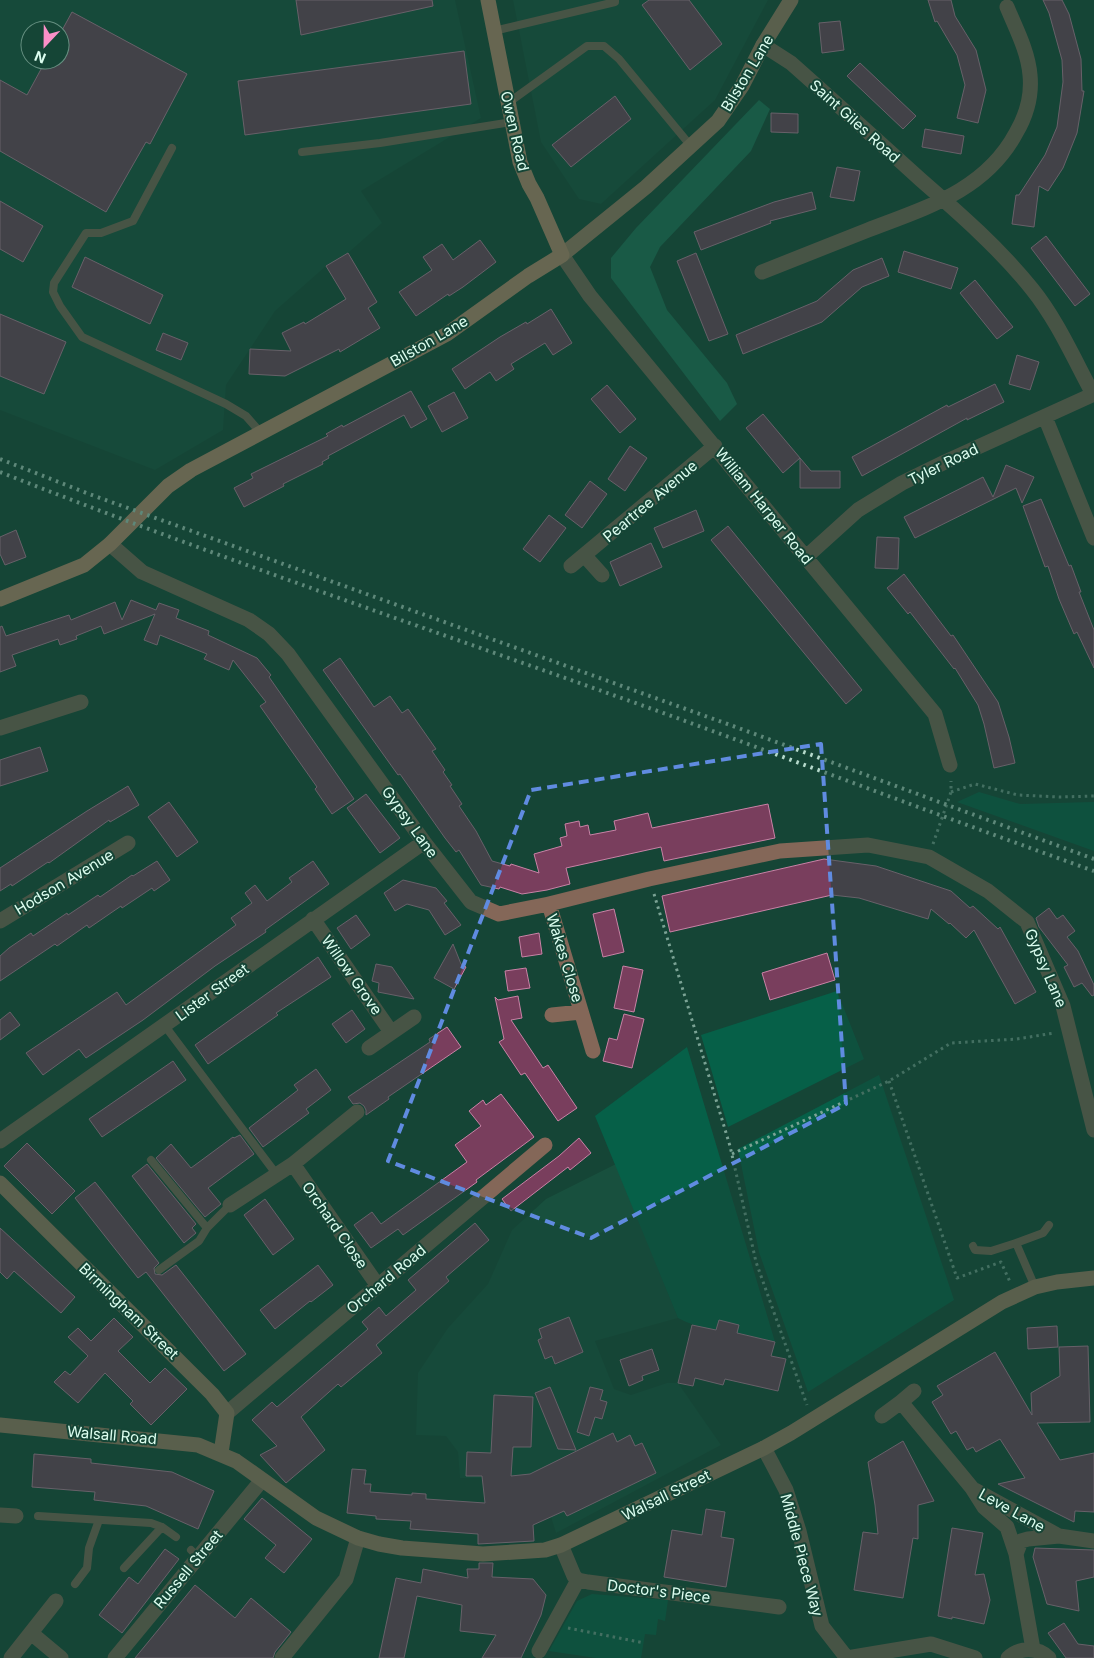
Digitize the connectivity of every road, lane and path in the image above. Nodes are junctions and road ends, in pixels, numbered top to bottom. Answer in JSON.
{"nodes":[{"id":1,"x":488,"y":0,"type":"edge"},
{"id":2,"x":615,"y":0,"type":"edge"},
{"id":3,"x":791,"y":0,"type":"edge"},
{"id":4,"x":1007,"y":7,"type":"dead end"},
{"id":5,"x":494,"y":31,"type":"junction"},
{"id":6,"x":764,"y":45,"type":"junction"},
{"id":7,"x":508,"y":103,"type":"junction"},
{"id":8,"x":512,"y":122,"type":"junction"},
{"id":9,"x":690,"y":145,"type":"junction"},
{"id":10,"x":172,"y":148,"type":"dead end"},
{"id":11,"x":302,"y":152,"type":"dead end"},
{"id":12,"x":944,"y":200,"type":"junction"},
{"id":13,"x":562,"y":255,"type":"junction"},
{"id":14,"x":762,"y":272,"type":"dead end"},
{"id":15,"x":1094,"y":394,"type":"edge"},
{"id":16,"x":1045,"y":417,"type":"junction"},
{"id":17,"x":261,"y":433,"type":"junction"},
{"id":18,"x":716,"y":446,"type":"junction"},
{"id":19,"x":1094,"y":538,"type":"edge"},
{"id":20,"x":112,"y":542,"type":"junction"},
{"id":21,"x":584,"y":556,"type":"junction"},
{"id":22,"x":806,"y":557,"type":"junction"},
{"id":23,"x":571,"y":566,"type":"dead end"},
{"id":24,"x":602,"y":576,"type":"dead end"},
{"id":25,"x":0,"y":599,"type":"edge"},
{"id":26,"x":81,"y":702,"type":"dead end"},
{"id":27,"x":0,"y":728,"type":"edge"},
{"id":28,"x":950,"y":765,"type":"dead end"},
{"id":29,"x":1094,"y":796,"type":"edge"},
{"id":30,"x":935,"y":838,"type":"dead end"},
{"id":31,"x":424,"y":842,"type":"junction"},
{"id":32,"x":128,"y":843,"type":"dead end"},
{"id":33,"x":649,"y":879,"type":"junction"},
{"id":34,"x":548,"y":904,"type":"junction"},
{"id":35,"x":312,"y":919,"type":"junction"},
{"id":36,"x":0,"y":921,"type":"edge"},
{"id":37,"x":580,"y":1012,"type":"junction"},
{"id":38,"x":552,"y":1015,"type":"dead end"},
{"id":39,"x":414,"y":1017,"type":"dead end"},
{"id":40,"x":165,"y":1026,"type":"junction"},
{"id":41,"x":1069,"y":1030,"type":"junction"},
{"id":42,"x":391,"y":1032,"type":"junction"},
{"id":43,"x":368,"y":1048,"type":"dead end"},
{"id":44,"x":594,"y":1052,"type":"dead end"},
{"id":45,"x":889,"y":1081,"type":"junction"},
{"id":46,"x":357,"y":1112,"type":"dead end"},
{"id":47,"x":1094,"y":1130,"type":"edge"},
{"id":48,"x":0,"y":1141,"type":"edge"},
{"id":49,"x":545,"y":1145,"type":"dead end"},
{"id":50,"x":732,"y":1154,"type":"junction"},
{"id":51,"x":151,"y":1160,"type":"dead end"},
{"id":52,"x":293,"y":1164,"type":"junction"},
{"id":53,"x":277,"y":1175,"type":"junction"},
{"id":54,"x":0,"y":1183,"type":"edge"},
{"id":55,"x":230,"y":1205,"type":"joint"},
{"id":56,"x":1049,"y":1225,"type":"dead end"},
{"id":57,"x":207,"y":1228,"type":"junction"},
{"id":58,"x":1016,"y":1243,"type":"junction"},
{"id":59,"x":972,"y":1246,"type":"dead end"},
{"id":60,"x":159,"y":1270,"type":"dead end"},
{"id":61,"x":1094,"y":1278,"type":"edge"},
{"id":62,"x":378,"y":1286,"type":"junction"},
{"id":63,"x":1035,"y":1287,"type":"junction"},
{"id":64,"x":1016,"y":1296,"type":"junction"},
{"id":65,"x":914,"y":1391,"type":"dead end"},
{"id":66,"x":901,"y":1402,"type":"junction"},
{"id":67,"x":227,"y":1413,"type":"junction"},
{"id":68,"x":882,"y":1416,"type":"dead end"},
{"id":69,"x":812,"y":1420,"type":"junction"},
{"id":70,"x":0,"y":1425,"type":"edge"},
{"id":71,"x":764,"y":1448,"type":"junction"},
{"id":72,"x":221,"y":1453,"type":"junction"},
{"id":73,"x":262,"y":1480,"type":"junction"},
{"id":74,"x":972,"y":1488,"type":"junction"},
{"id":75,"x":0,"y":1515,"type":"edge"},
{"id":76,"x":16,"y":1516,"type":"dead end"},
{"id":77,"x":38,"y":1516,"type":"dead end"},
{"id":78,"x":99,"y":1520,"type":"junction"},
{"id":79,"x":162,"y":1527,"type":"junction"},
{"id":80,"x":1060,"y":1536,"type":"junction"},
{"id":81,"x":176,"y":1537,"type":"dead end"},
{"id":82,"x":358,"y":1538,"type":"junction"},
{"id":83,"x":1094,"y":1541,"type":"edge"},
{"id":84,"x":561,"y":1545,"type":"junction"},
{"id":85,"x":1016,"y":1554,"type":"junction"},
{"id":86,"x":124,"y":1568,"type":"dead end"},
{"id":87,"x":578,"y":1580,"type":"junction"},
{"id":88,"x":75,"y":1584,"type":"dead end"},
{"id":89,"x":56,"y":1601,"type":"dead end"},
{"id":90,"x":779,"y":1606,"type":"dead end"},
{"id":91,"x":553,"y":1625,"type":"junction"},
{"id":92,"x":31,"y":1633,"type":"junction"},
{"id":93,"x":644,"y":1643,"type":"dead end"},
{"id":94,"x":1033,"y":1650,"type":"junction"},
{"id":95,"x":539,"y":1651,"type":"dead end"},
{"id":96,"x":11,"y":1658,"type":"edge"},
{"id":97,"x":62,"y":1658,"type":"edge"},
{"id":98,"x":115,"y":1658,"type":"edge"},
{"id":99,"x":282,"y":1658,"type":"edge"},
{"id":100,"x":847,"y":1658,"type":"edge"},
{"id":101,"x":975,"y":1658,"type":"edge"},
{"id":102,"x":1008,"y":1658,"type":"edge"},
{"id":103,"x":1049,"y":1658,"type":"edge"}],
"edges":[{"from":1,"to":5,"type":"main road","name":"Owen Road"},
{"from":2,"to":5,"type":"lane"},
{"from":3,"to":6,"type":"main road","name":"Bilston Lane"},
{"from":4,"to":12,"type":"street"},
{"from":5,"to":7,"type":"main road","name":"Owen Road"},
{"from":6,"to":9,"type":"main road","name":"Bilston Lane"},
{"from":6,"to":12,"type":"street","name":"Saint Giles Road"},
{"from":7,"to":8,"type":"main road","name":"Owen Road"},
{"from":7,"to":9,"type":"lane"},
{"from":8,"to":11,"type":"lane"},
{"from":8,"to":13,"type":"main road","name":"Owen Road"},
{"from":9,"to":13,"type":"main road","name":"Bilston Lane"},
{"from":10,"to":17,"type":"lane"},
{"from":12,"to":14,"type":"street"},
{"from":12,"to":15,"type":"street","name":"Saint Giles Road"},
{"from":13,"to":17,"type":"main road","name":"Bilston Lane"},
{"from":13,"to":18,"type":"street","name":"William Harper Road"},
{"from":15,"to":16,"type":"street","name":"Tyler Road"},
{"from":16,"to":19,"type":"street"},
{"from":16,"to":22,"type":"street","name":"Tyler Road"},
{"from":17,"to":20,"type":"main road","name":"Bilston Lane"},
{"from":18,"to":21,"type":"street","name":"Peartree Avenue"},
{"from":18,"to":22,"type":"street","name":"William Harper Road"},
{"from":20,"to":25,"type":"main road","name":"Bilston Lane"},
{"from":20,"to":31,"type":"street","name":"Gypsy Lane"},
{"from":21,"to":23,"type":"street","name":"Peartree Avenue"},
{"from":21,"to":24,"type":"street"},
{"from":22,"to":28,"type":"street","name":"William Harper Road"},
{"from":26,"to":27,"type":"street"},
{"from":29,"to":30,"type":"path"},
{"from":31,"to":34,"type":"street","name":"Gypsy Lane"},
{"from":31,"to":35,"type":"street","name":"Lister Street"},
{"from":32,"to":36,"type":"street","name":"Hodson Avenue"},
{"from":33,"to":34,"type":"street","name":"Gypsy Lane"},
{"from":33,"to":41,"type":"street","name":"Gypsy Lane"},
{"from":33,"to":50,"type":"path"},
{"from":34,"to":37,"type":"street","name":"Wakes Close"},
{"from":35,"to":40,"type":"street","name":"Lister Street"},
{"from":35,"to":42,"type":"street","name":"Willow Grove"},
{"from":37,"to":38,"type":"street","name":"Wakes Close"},
{"from":37,"to":44,"type":"street","name":"Wakes Close"},
{"from":39,"to":42,"type":"street","name":"Willow Grove"},
{"from":40,"to":48,"type":"street","name":"Lister Street"},
{"from":40,"to":53,"type":"lane"},
{"from":41,"to":45,"type":"path"},
{"from":41,"to":47,"type":"street","name":"Gypsy Lane"},
{"from":42,"to":43,"type":"street","name":"Willow Grove"},
{"from":45,"to":50,"type":"path"},
{"from":45,"to":64,"type":"path"},
{"from":46,"to":52,"type":"street"},
{"from":49,"to":62,"type":"street","name":"Orchard Road"},
{"from":50,"to":69,"type":"path"},
{"from":51,"to":57,"type":"lane"},
{"from":52,"to":53,"type":"street"},
{"from":52,"to":62,"type":"street","name":"Orchard Close"},
{"from":53,"to":55,"type":"street"},
{"from":54,"to":67,"type":"main road","name":"Birmingham Street"},
{"from":55,"to":57,"type":"lane"},
{"from":56,"to":58,"type":"lane"},
{"from":57,"to":60,"type":"lane"},
{"from":58,"to":59,"type":"lane"},
{"from":58,"to":63,"type":"lane"},
{"from":61,"to":63,"type":"main road","name":"Walsall Street"},
{"from":62,"to":67,"type":"street","name":"Orchard Road"},
{"from":63,"to":64,"type":"main road","name":"Walsall Street"},
{"from":64,"to":69,"type":"main road","name":"Walsall Street"},
{"from":65,"to":66,"type":"street"},
{"from":66,"to":68,"type":"street"},
{"from":66,"to":74,"type":"street","name":"Leve Lane"},
{"from":67,"to":72,"type":"main road"},
{"from":69,"to":71,"type":"main road","name":"Walsall Street"},
{"from":70,"to":72,"type":"main road","name":"Walsall Road"},
{"from":71,"to":84,"type":"main road","name":"Walsall Street"},
{"from":71,"to":100,"type":"street","name":"Middle Piece Way"},
{"from":72,"to":73,"type":"main road","name":"Walsall Street"},
{"from":73,"to":82,"type":"main road","name":"Walsall Street"},
{"from":73,"to":98,"type":"street","name":"Russell Street"},
{"from":74,"to":80,"type":"street","name":"Leve Lane"},
{"from":74,"to":85,"type":"street","name":"Leve Lane"},
{"from":75,"to":76,"type":"street"},
{"from":77,"to":78,"type":"lane"},
{"from":78,"to":79,"type":"lane"},
{"from":78,"to":88,"type":"lane"},
{"from":79,"to":81,"type":"lane"},
{"from":79,"to":86,"type":"lane"},
{"from":80,"to":83,"type":"street"},
{"from":80,"to":85,"type":"street","name":"Leve Lane"},
{"from":82,"to":84,"type":"main road","name":"Walsall Street"},
{"from":82,"to":99,"type":"street"},
{"from":84,"to":87,"type":"street"},
{"from":85,"to":94,"type":"street","name":"Leve Lane"},
{"from":87,"to":90,"type":"street","name":"Doctor's Piece"},
{"from":87,"to":91,"type":"street"},
{"from":89,"to":92,"type":"street"},
{"from":91,"to":93,"type":"path"},
{"from":91,"to":95,"type":"street"},
{"from":92,"to":96,"type":"street"},
{"from":92,"to":97,"type":"street"},
{"from":94,"to":102,"type":"street"},
{"from":94,"to":103,"type":"street"},
{"from":100,"to":101,"type":"street"}]}
